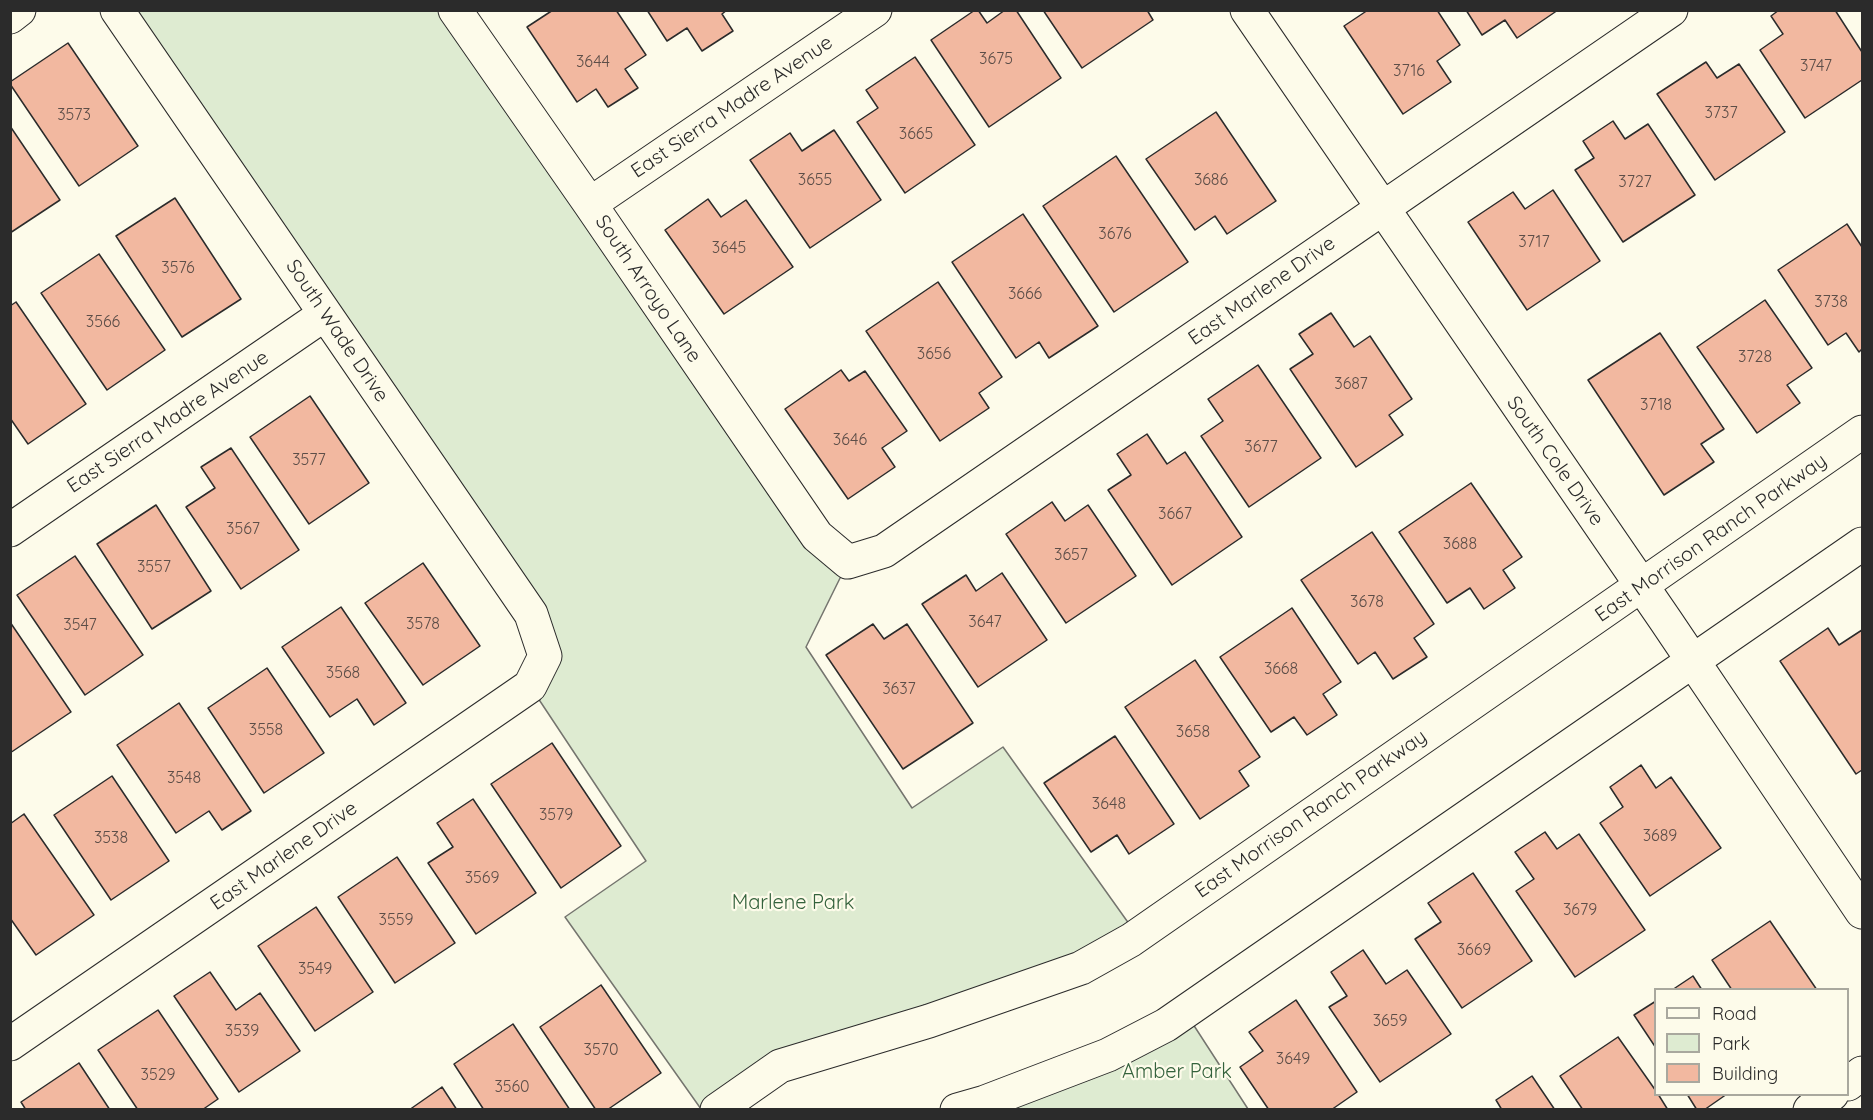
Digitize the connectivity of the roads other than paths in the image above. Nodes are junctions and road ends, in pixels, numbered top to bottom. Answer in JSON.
{"nodes":[{"id":1,"x":20,"y":10,"type":"edge"},
{"id":2,"x":117,"y":10,"type":"edge"},
{"id":3,"x":455,"y":10,"type":"edge"},
{"id":4,"x":875,"y":10,"type":"edge"},
{"id":5,"x":1246,"y":10,"type":"edge"},
{"id":6,"x":1671,"y":10,"type":"edge"},
{"id":7,"x":10,"y":17,"type":"edge"},
{"id":8,"x":590,"y":204,"type":"junction"},
{"id":9,"x":1382,"y":208,"type":"junction"},
{"id":10,"x":325,"y":314,"type":"junction"},
{"id":11,"x":1863,"y":432,"type":"edge"},
{"id":12,"x":10,"y":530,"type":"edge"},
{"id":13,"x":1863,"y":544,"type":"edge"},
{"id":14,"x":848,"y":562,"type":"joint"},
{"id":15,"x":1641,"y":586,"type":"junction"},
{"id":16,"x":545,"y":656,"type":"joint"},
{"id":17,"x":1693,"y":661,"type":"junction"},
{"id":18,"x":1863,"y":912,"type":"edge"},
{"id":19,"x":10,"y":1044,"type":"edge"},
{"id":20,"x":1863,"y":1073,"type":"edge"},
{"id":21,"x":1849,"y":1083,"type":"edge"},
{"id":22,"x":1831,"y":1096,"type":"edge"},
{"id":23,"x":717,"y":1110,"type":"edge"},
{"id":24,"x":957,"y":1110,"type":"edge"},
{"id":25,"x":1810,"y":1110,"type":"edge"}],
"edges":[{"from":1,"to":7,"type":"street"},
{"from":2,"to":10,"type":"street","name":"South Wade Drive"},
{"from":3,"to":8,"type":"street","name":"South Arroyo Lane"},
{"from":4,"to":8,"type":"street","name":"East Sierra Madre Avenue"},
{"from":5,"to":9,"type":"street","name":"South Cole Drive"},
{"from":6,"to":9,"type":"street","name":"East Marlene Drive"},
{"from":8,"to":14,"type":"street","name":"South Arroyo Lane"},
{"from":9,"to":14,"type":"street","name":"East Marlene Drive"},
{"from":9,"to":15,"type":"street","name":"South Cole Drive"},
{"from":10,"to":12,"type":"street","name":"East Sierra Madre Avenue"},
{"from":10,"to":16,"type":"street","name":"South Wade Drive"},
{"from":11,"to":15,"type":"street","name":"East Morrison Ranch Parkway"},
{"from":13,"to":17,"type":"street"},
{"from":15,"to":17,"type":"street","name":"South Cole Drive"},
{"from":15,"to":23,"type":"street","name":"East Morrison Ranch Parkway"},
{"from":16,"to":19,"type":"street","name":"East Marlene Drive"},
{"from":17,"to":18,"type":"street","name":"South Cole Drive"},
{"from":17,"to":24,"type":"street"},
{"from":20,"to":21,"type":"street"},
{"from":22,"to":25,"type":"street"}]}
